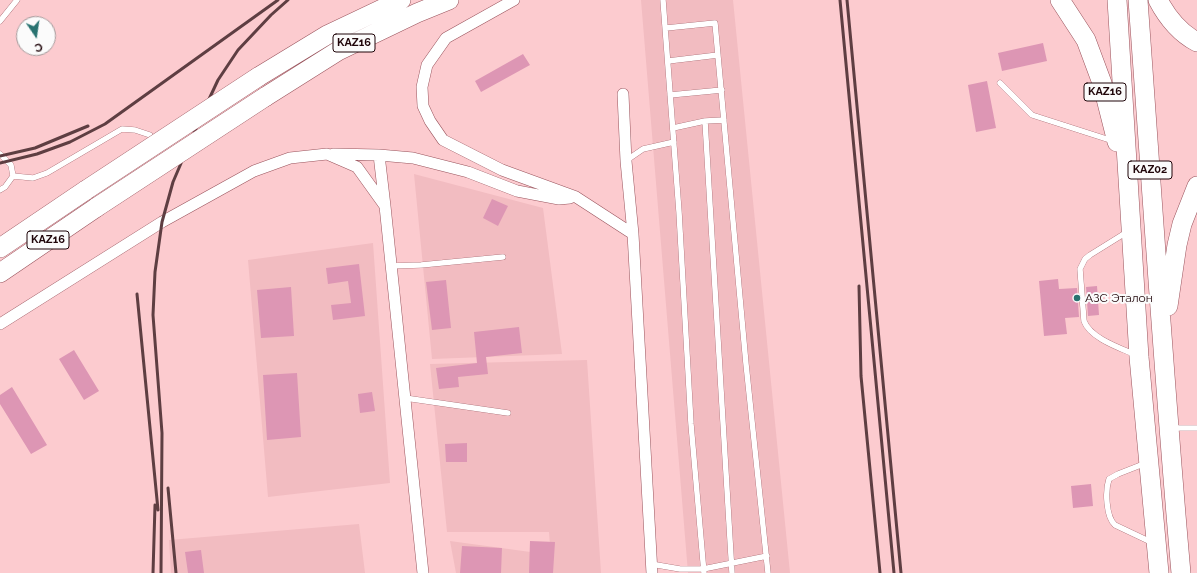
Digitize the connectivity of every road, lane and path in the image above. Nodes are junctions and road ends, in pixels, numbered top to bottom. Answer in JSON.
{"nodes":[{"id":1,"x":17,"y":0,"type":"edge"},
{"id":2,"x":401,"y":0,"type":"edge"},
{"id":3,"x":449,"y":0,"type":"edge"},
{"id":4,"x":514,"y":0,"type":"edge"},
{"id":5,"x":663,"y":0,"type":"edge"},
{"id":6,"x":1060,"y":0,"type":"edge"},
{"id":7,"x":1117,"y":0,"type":"edge"},
{"id":8,"x":1138,"y":0,"type":"edge"},
{"id":9,"x":1158,"y":0,"type":"edge"},
{"id":10,"x":0,"y":20,"type":"edge"},
{"id":11,"x":666,"y":28,"type":"junction"},
{"id":12,"x":1197,"y":42,"type":"edge"},
{"id":13,"x":718,"y":54,"type":"junction"},
{"id":14,"x":668,"y":61,"type":"junction"},
{"id":15,"x":1000,"y":83,"type":"dead end"},
{"id":16,"x":722,"y":90,"type":"junction"},
{"id":17,"x":623,"y":94,"type":"dead end"},
{"id":18,"x":670,"y":95,"type":"junction"},
{"id":19,"x":724,"y":120,"type":"junction"},
{"id":20,"x":704,"y":121,"type":"junction"},
{"id":21,"x":673,"y":128,"type":"junction"},
{"id":22,"x":150,"y":135,"type":"dead end"},
{"id":23,"x":674,"y":142,"type":"junction"},
{"id":24,"x":1117,"y":142,"type":"junction"},
{"id":25,"x":0,"y":154,"type":"edge"},
{"id":26,"x":327,"y":154,"type":"junction"},
{"id":27,"x":378,"y":155,"type":"junction"},
{"id":28,"x":626,"y":160,"type":"junction"},
{"id":29,"x":13,"y":176,"type":"junction"},
{"id":30,"x":1197,"y":186,"type":"edge"},
{"id":31,"x":0,"y":190,"type":"edge"},
{"id":32,"x":1129,"y":192,"type":"junction"},
{"id":33,"x":576,"y":197,"type":"junction"},
{"id":34,"x":385,"y":206,"type":"junction"},
{"id":35,"x":1131,"y":230,"type":"junction"},
{"id":36,"x":633,"y":234,"type":"junction"},
{"id":37,"x":0,"y":248,"type":"edge"},
{"id":38,"x":503,"y":257,"type":"dead end"},
{"id":39,"x":390,"y":266,"type":"junction"},
{"id":40,"x":0,"y":273,"type":"edge"},
{"id":41,"x":0,"y":324,"type":"edge"},
{"id":42,"x":1163,"y":341,"type":"junction"},
{"id":43,"x":1139,"y":357,"type":"junction"},
{"id":44,"x":404,"y":398,"type":"junction"},
{"id":45,"x":508,"y":413,"type":"dead end"},
{"id":46,"x":1168,"y":428,"type":"junction"},
{"id":47,"x":1197,"y":428,"type":"edge"},
{"id":48,"x":1148,"y":462,"type":"junction"},
{"id":49,"x":1156,"y":545,"type":"junction"},
{"id":50,"x":767,"y":556,"type":"junction"},
{"id":51,"x":731,"y":564,"type":"junction"},
{"id":52,"x":651,"y":568,"type":"edge"},
{"id":53,"x":704,"y":571,"type":"edge"},
{"id":54,"x":423,"y":573,"type":"edge"},
{"id":55,"x":732,"y":573,"type":"edge"},
{"id":56,"x":768,"y":573,"type":"edge"},
{"id":57,"x":1159,"y":573,"type":"edge"},
{"id":58,"x":1181,"y":573,"type":"edge"}],
"edges":[{"from":1,"to":10,"type":"lane"},
{"from":2,"to":37,"type":"highway","number":"KAZ16","bridge":true},
{"from":3,"to":40,"type":"highway","number":"KAZ16","bridge":true},
{"from":4,"to":33,"type":"street"},
{"from":5,"to":11,"type":"lane"},
{"from":6,"to":24,"type":"highway","number":"KAZ16"},
{"from":7,"to":32,"type":"highway","number":"KАZ02"},
{"from":8,"to":42,"type":"highway","number":"KАZ02"},
{"from":9,"to":12,"type":"highway"},
{"from":11,"to":13,"type":"lane"},
{"from":11,"to":14,"type":"lane"},
{"from":13,"to":14,"type":"lane"},
{"from":13,"to":16,"type":"lane"},
{"from":14,"to":18,"type":"lane"},
{"from":15,"to":24,"type":"lane"},
{"from":16,"to":18,"type":"lane"},
{"from":16,"to":19,"type":"lane"},
{"from":17,"to":28,"type":"street"},
{"from":18,"to":21,"type":"lane"},
{"from":19,"to":20,"type":"lane"},
{"from":19,"to":50,"type":"lane"},
{"from":20,"to":21,"type":"lane"},
{"from":20,"to":51,"type":"lane"},
{"from":21,"to":23,"type":"lane"},
{"from":22,"to":29,"type":"lane"},
{"from":23,"to":28,"type":"lane"},
{"from":23,"to":53,"type":"lane"},
{"from":24,"to":32,"type":"highway","number":"KAZ16"},
{"from":25,"to":29,"type":"lane"},
{"from":26,"to":27,"type":"street"},
{"from":26,"to":34,"type":"street"},
{"from":26,"to":41,"type":"street"},
{"from":27,"to":33,"type":"street"},
{"from":27,"to":34,"type":"street"},
{"from":28,"to":36,"type":"street"},
{"from":29,"to":31,"type":"lane"},
{"from":30,"to":42,"type":"highway"},
{"from":32,"to":35,"type":"highway","number":"KАZ02"},
{"from":33,"to":36,"type":"street"},
{"from":34,"to":39,"type":"street"},
{"from":35,"to":43,"type":"highway","number":"KАZ02"},
{"from":35,"to":43,"type":"lane"},
{"from":36,"to":52,"type":"street"},
{"from":38,"to":39,"type":"lane"},
{"from":39,"to":44,"type":"street"},
{"from":42,"to":46,"type":"highway","number":"KАZ02"},
{"from":43,"to":48,"type":"highway","number":"KАZ02"},
{"from":44,"to":45,"type":"lane"},
{"from":44,"to":54,"type":"street"},
{"from":46,"to":47,"type":"lane"},
{"from":46,"to":58,"type":"highway","number":"KАZ02"},
{"from":48,"to":49,"type":"highway","number":"KАZ02"},
{"from":48,"to":49,"type":"lane"},
{"from":49,"to":57,"type":"highway","number":"KАZ02"},
{"from":50,"to":51,"type":"lane"},
{"from":50,"to":56,"type":"lane"},
{"from":51,"to":53,"type":"lane"},
{"from":51,"to":55,"type":"lane"},
{"from":52,"to":53,"type":"lane"}]}
